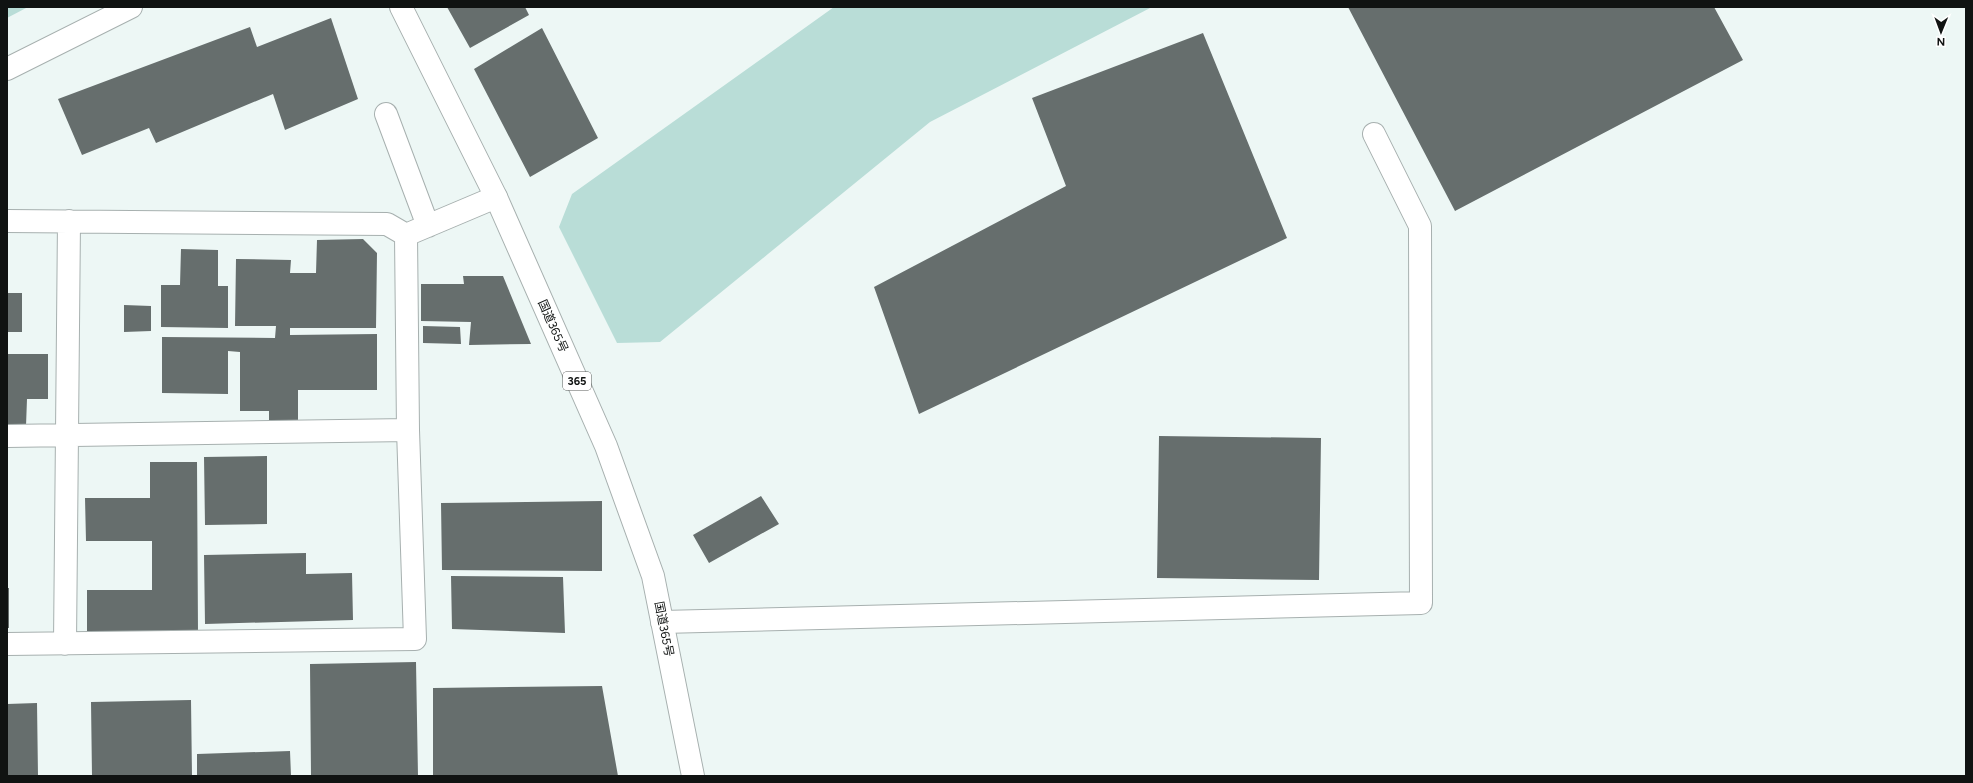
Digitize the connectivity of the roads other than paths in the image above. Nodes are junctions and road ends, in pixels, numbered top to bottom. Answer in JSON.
{"nodes":[{"id":1,"x":131,"y":7,"type":"edge"},
{"id":2,"x":401,"y":7,"type":"edge"},
{"id":3,"x":7,"y":69,"type":"edge"},
{"id":4,"x":386,"y":114,"type":"dead end"},
{"id":5,"x":1374,"y":134,"type":"dead end"},
{"id":6,"x":496,"y":197,"type":"junction"},
{"id":7,"x":7,"y":221,"type":"edge"},
{"id":8,"x":69,"y":221,"type":"junction"},
{"id":9,"x":428,"y":226,"type":"junction"},
{"id":10,"x":406,"y":235,"type":"junction"},
{"id":11,"x":408,"y":430,"type":"junction"},
{"id":12,"x":7,"y":436,"type":"edge"},
{"id":13,"x":66,"y":436,"type":"junction"},
{"id":14,"x":662,"y":622,"type":"junction"},
{"id":15,"x":7,"y":644,"type":"edge"},
{"id":16,"x":65,"y":644,"type":"junction"},
{"id":17,"x":693,"y":776,"type":"edge"}],
"edges":[{"from":1,"to":3,"type":"main road"},
{"from":2,"to":6,"type":"main road","name":"国道365号","number":"365"},
{"from":4,"to":9,"type":"main road"},
{"from":5,"to":14,"type":"main road"},
{"from":6,"to":9,"type":"main road"},
{"from":6,"to":14,"type":"main road","name":"国道365号","number":"365"},
{"from":7,"to":8,"type":"main road"},
{"from":8,"to":10,"type":"main road"},
{"from":8,"to":13,"type":"main road"},
{"from":9,"to":10,"type":"main road"},
{"from":10,"to":11,"type":"main road"},
{"from":11,"to":13,"type":"main road"},
{"from":11,"to":16,"type":"main road"},
{"from":12,"to":13,"type":"main road"},
{"from":13,"to":16,"type":"main road"},
{"from":14,"to":17,"type":"main road","name":"国道365号","number":"365"},
{"from":15,"to":16,"type":"main road"}]}
